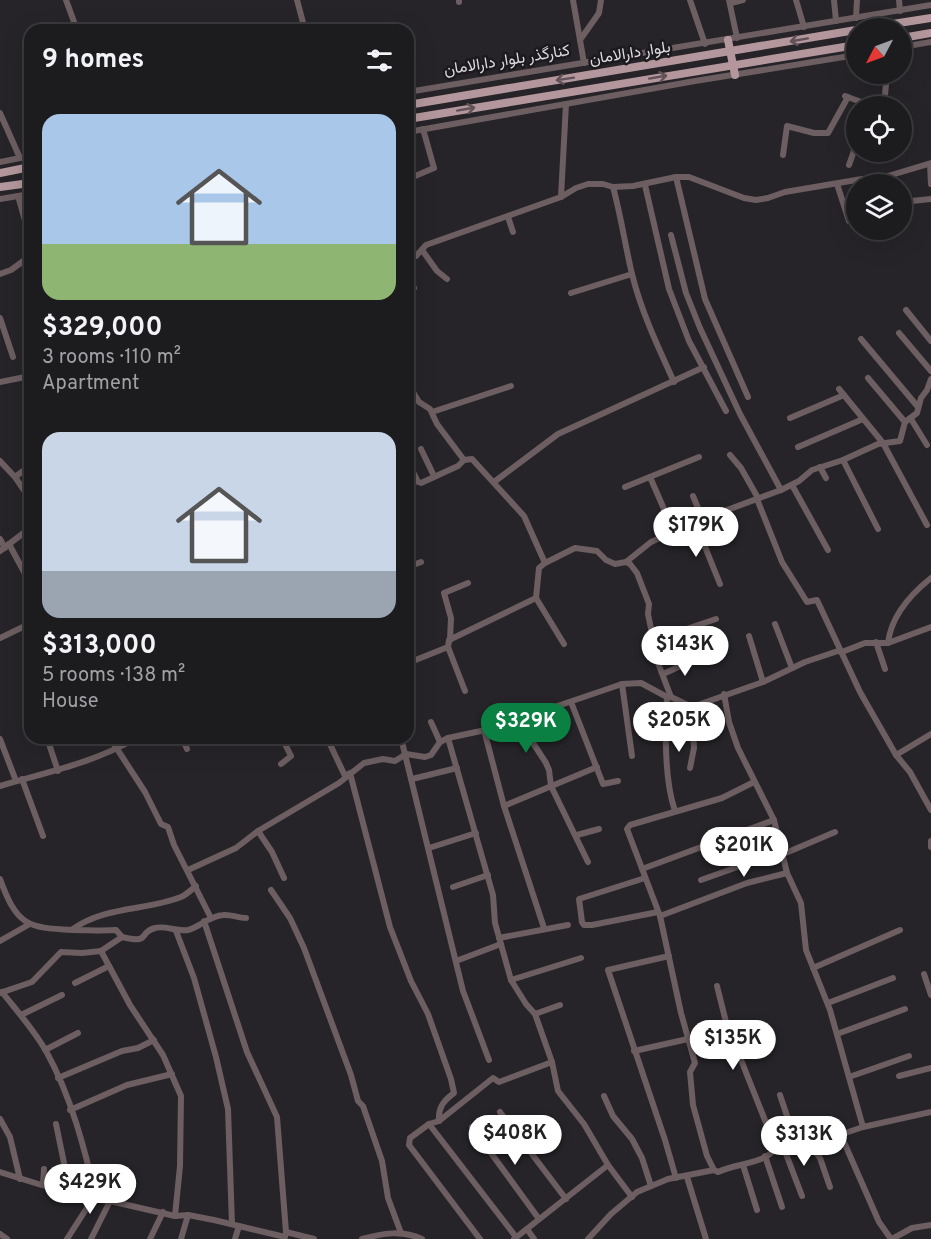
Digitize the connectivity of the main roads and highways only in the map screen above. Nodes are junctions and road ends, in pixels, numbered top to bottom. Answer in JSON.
{"nodes":[{"id":1,"x":931,"y":18,"type":"edge"},
{"id":2,"x":912,"y":21,"type":"edge"},
{"id":3,"x":846,"y":32,"type":"edge"},
{"id":4,"x":931,"y":33,"type":"edge"},
{"id":5,"x":912,"y":36,"type":"edge"},
{"id":6,"x":728,"y":40,"type":"road end"},
{"id":7,"x":846,"y":47,"type":"edge"},
{"id":8,"x":730,"y":51,"type":"junction"},
{"id":9,"x":733,"y":65,"type":"junction"},
{"id":10,"x":735,"y":75,"type":"road end"},
{"id":11,"x":414,"y":104,"type":"edge"},
{"id":12,"x":414,"y":118,"type":"edge"},
{"id":13,"x":24,"y":168,"type":"edge"},
{"id":14,"x":0,"y":173,"type":"edge"},
{"id":15,"x":24,"y":184,"type":"edge"},
{"id":16,"x":0,"y":187,"type":"edge"}],
"edges":[{"from":1,"to":2,"type":"main road"},
{"from":3,"to":8,"type":"main road","name":"بلوار دارالامان","one_way":true},
{"from":4,"to":5,"type":"main road"},
{"from":6,"to":8,"type":"main road"},
{"from":7,"to":9,"type":"main road","name":"بلوار دارالامان"},
{"from":8,"to":9,"type":"main road"},
{"from":8,"to":11,"type":"main road","name":"بلوار دارالامان","one_way":true},
{"from":9,"to":10,"type":"main road"},
{"from":12,"to":9,"type":"main road","name":"بلوار دارالامان","one_way":true},
{"from":13,"to":14,"type":"main road"},
{"from":15,"to":16,"type":"main road"}]}
